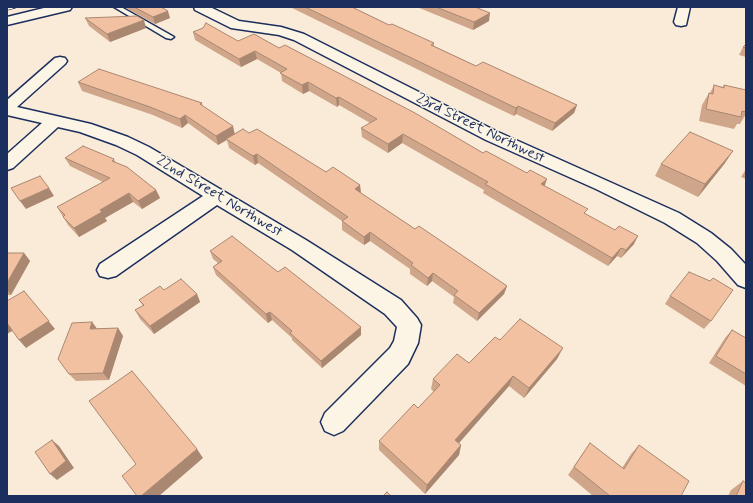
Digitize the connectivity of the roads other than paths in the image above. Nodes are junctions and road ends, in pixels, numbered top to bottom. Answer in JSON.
{"nodes":[{"id":1,"x":65,"y":7,"type":"edge"},
{"id":2,"x":117,"y":7,"type":"edge"},
{"id":3,"x":200,"y":7,"type":"edge"},
{"id":4,"x":684,"y":7,"type":"edge"},
{"id":5,"x":7,"y":21,"type":"edge"},
{"id":6,"x":681,"y":22,"type":"dead end"},
{"id":7,"x":171,"y":37,"type":"dead end"},
{"id":8,"x":60,"y":61,"type":"dead end"},
{"id":9,"x":7,"y":109,"type":"edge"},
{"id":10,"x":55,"y":120,"type":"junction"},
{"id":11,"x":7,"y":164,"type":"edge"},
{"id":12,"x":218,"y":195,"type":"junction"},
{"id":13,"x":108,"y":270,"type":"dead end"},
{"id":14,"x":746,"y":279,"type":"edge"},
{"id":15,"x":334,"y":422,"type":"dead end"}],
"edges":[{"from":1,"to":5,"type":"street"},
{"from":2,"to":7,"type":"lane"},
{"from":3,"to":14,"type":"street","name":"23rd Street Northwest"},
{"from":4,"to":6,"type":"street"},
{"from":8,"to":9,"type":"street"},
{"from":9,"to":10,"type":"street","name":"22nd Street Northwest"},
{"from":10,"to":11,"type":"street"},
{"from":10,"to":12,"type":"street","name":"22nd Street Northwest"},
{"from":12,"to":13,"type":"street"},
{"from":12,"to":15,"type":"street","name":"22nd Street Northwest"}]}
